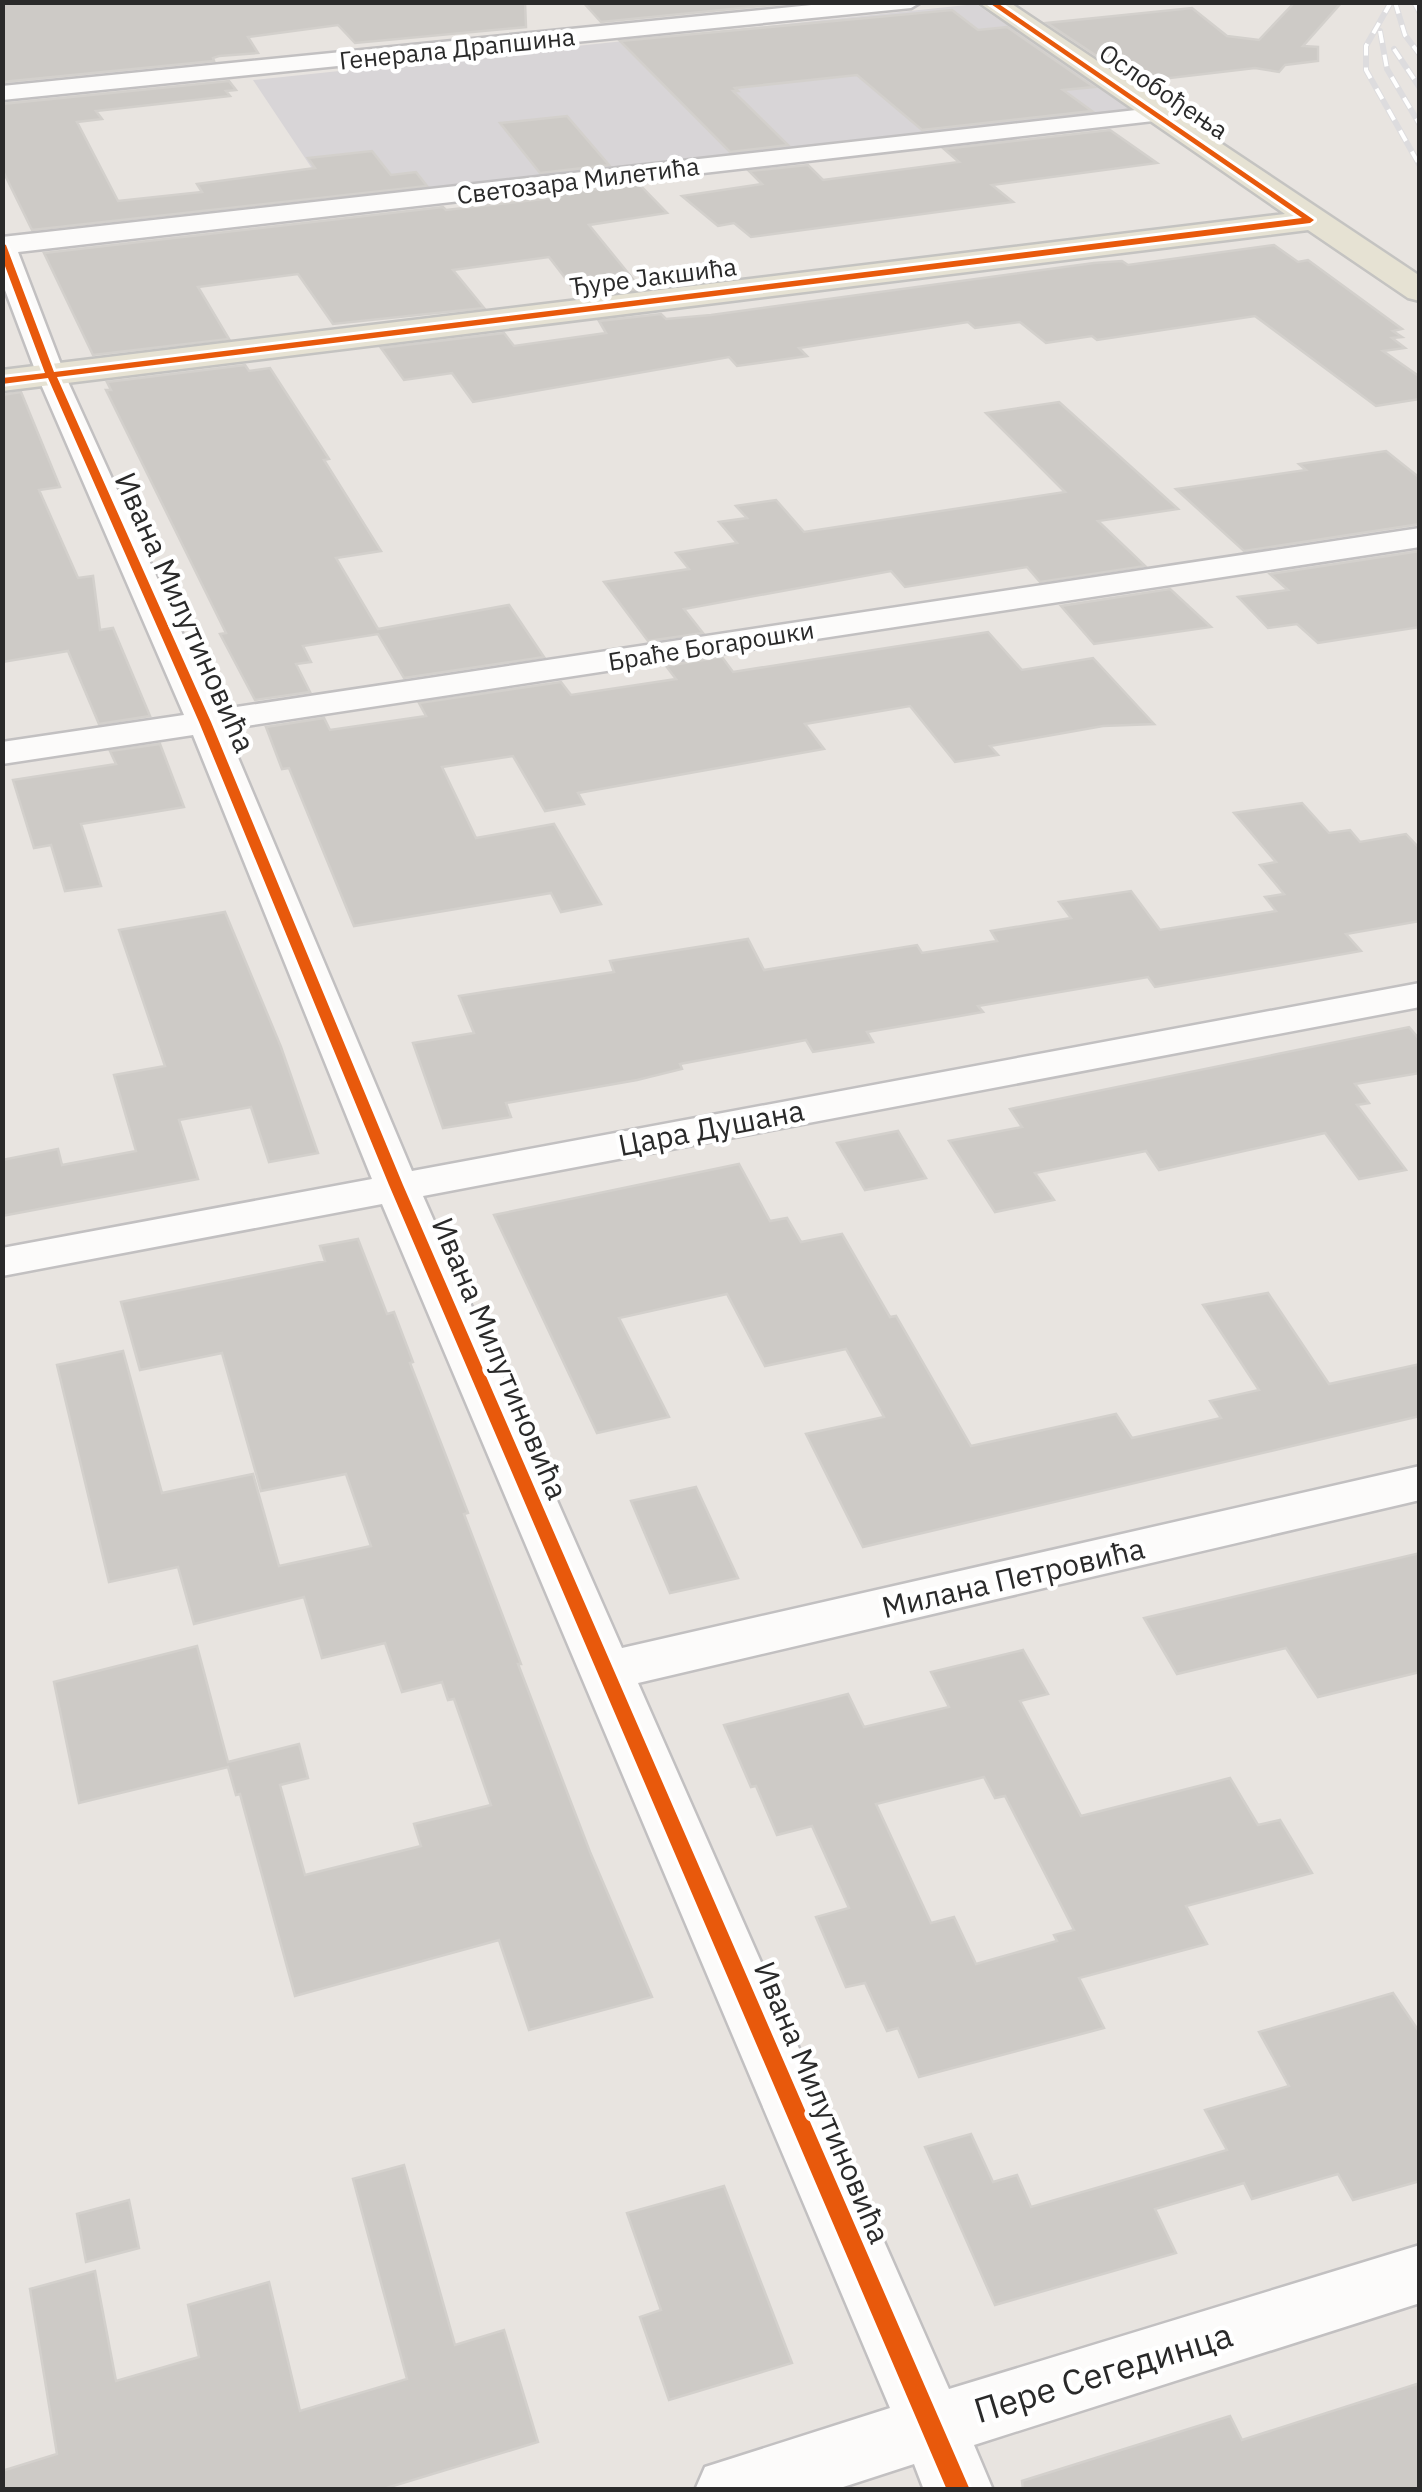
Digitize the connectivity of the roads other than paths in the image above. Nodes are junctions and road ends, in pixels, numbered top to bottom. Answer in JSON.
{"nodes":[{"id":1,"x":911,"y":2,"type":"edge"},
{"id":2,"x":990,"y":2,"type":"edge"},
{"id":3,"x":2,"y":93,"type":"edge"},
{"id":4,"x":1154,"y":115,"type":"junction"},
{"id":5,"x":1310,"y":220,"type":"junction"},
{"id":6,"x":3,"y":246,"type":"edge"},
{"id":7,"x":1420,"y":291,"type":"edge"},
{"id":8,"x":52,"y":375,"type":"junction"},
{"id":9,"x":2,"y":381,"type":"edge"},
{"id":10,"x":1420,"y":537,"type":"edge"},
{"id":11,"x":205,"y":722,"type":"junction"},
{"id":12,"x":2,"y":752,"type":"edge"},
{"id":13,"x":1420,"y":995,"type":"edge"},
{"id":14,"x":396,"y":1185,"type":"junction"},
{"id":15,"x":2,"y":1262,"type":"edge"},
{"id":16,"x":1420,"y":1484,"type":"edge"},
{"id":17,"x":607,"y":1671,"type":"junction"},
{"id":18,"x":1420,"y":2274,"type":"edge"},
{"id":19,"x":933,"y":2426,"type":"junction"},
{"id":20,"x":729,"y":2490,"type":"edge"},
{"id":21,"x":959,"y":2490,"type":"edge"}],
"edges":[{"from":1,"to":3,"type":"street","name":"Генерала Драпшина"},
{"from":2,"to":4,"type":"main road","name":"Ослобођења"},
{"from":4,"to":5,"type":"main road","name":"Ослобођења"},
{"from":4,"to":6,"type":"street","name":"Светозара Милетића"},
{"from":5,"to":7,"type":"main road","name":"Ослобођења"},
{"from":5,"to":8,"type":"main road","name":"Ђуре Јакшића"},
{"from":6,"to":8,"type":"street","name":"Ивана Милутиновића"},
{"from":8,"to":9,"type":"main road","name":"Ђуре Јакшића"},
{"from":8,"to":11,"type":"street","name":"Ивана Милутиновића"},
{"from":10,"to":11,"type":"street","name":"Браће Богарошки"},
{"from":11,"to":12,"type":"street","name":"Браће Богарошки"},
{"from":11,"to":14,"type":"street","name":"Ивана Милутиновића"},
{"from":13,"to":14,"type":"street","name":"Цара Душана"},
{"from":14,"to":15,"type":"street","name":"Цара Душана"},
{"from":14,"to":17,"type":"street","name":"Ивана Милутиновића"},
{"from":16,"to":17,"type":"street","name":"Милана Петровића"},
{"from":17,"to":19,"type":"street","name":"Ивана Милутиновића"},
{"from":18,"to":19,"type":"street","name":"Пере Сегединца"},
{"from":19,"to":20,"type":"street","name":"Пере Сегединца"},
{"from":19,"to":21,"type":"street","name":"Ивана Милутиновића"}]}
